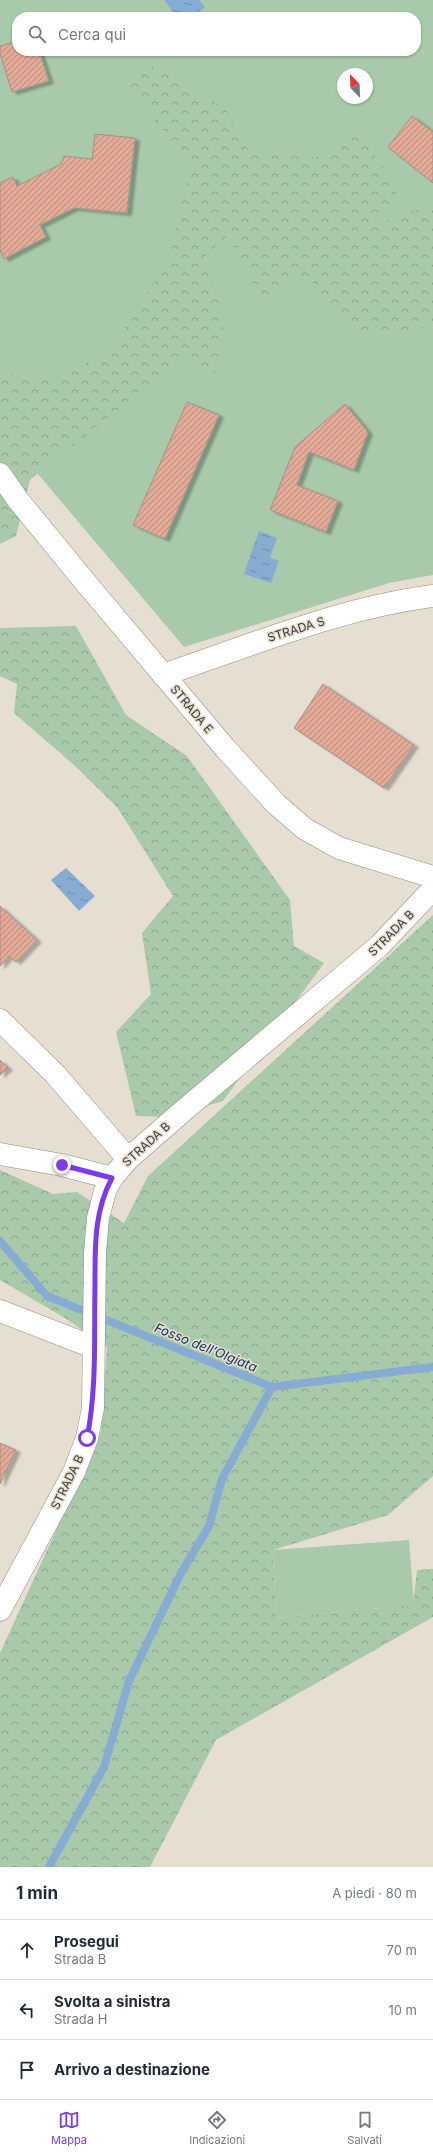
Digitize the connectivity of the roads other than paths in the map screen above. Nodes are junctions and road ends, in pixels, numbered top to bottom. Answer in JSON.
{"nodes":[{"id":1,"x":0,"y":474,"type":"edge"},
{"id":2,"x":433,"y":596,"type":"edge"},
{"id":3,"x":163,"y":674,"type":"junction"},
{"id":4,"x":433,"y":877,"type":"edge"},
{"id":5,"x":433,"y":889,"type":"edge"},
{"id":6,"x":0,"y":1020,"type":"edge"},
{"id":7,"x":0,"y":1154,"type":"edge"},
{"id":8,"x":128,"y":1159,"type":"junction"},
{"id":9,"x":112,"y":1178,"type":"junction"},
{"id":10,"x":0,"y":1311,"type":"edge"},
{"id":11,"x":93,"y":1347,"type":"junction"},
{"id":12,"x":7,"y":1579,"type":"edge"},
{"id":13,"x":0,"y":1610,"type":"edge"}],
"edges":[{"from":1,"to":3,"type":"street","name":"STRADA E"},
{"from":2,"to":3,"type":"street","name":"STRADA S"},
{"from":3,"to":4,"type":"street","name":"STRADA E"},
{"from":5,"to":8,"type":"street","name":"STRADA B"},
{"from":6,"to":8,"type":"street"},
{"from":7,"to":9,"type":"street"},
{"from":8,"to":9,"type":"street","name":"STRADA B"},
{"from":9,"to":11,"type":"street","name":"STRADA B"},
{"from":10,"to":11,"type":"street"},
{"from":11,"to":12,"type":"street","name":"STRADA B"},
{"from":12,"to":13,"type":"street","name":"STRADA B"}]}
